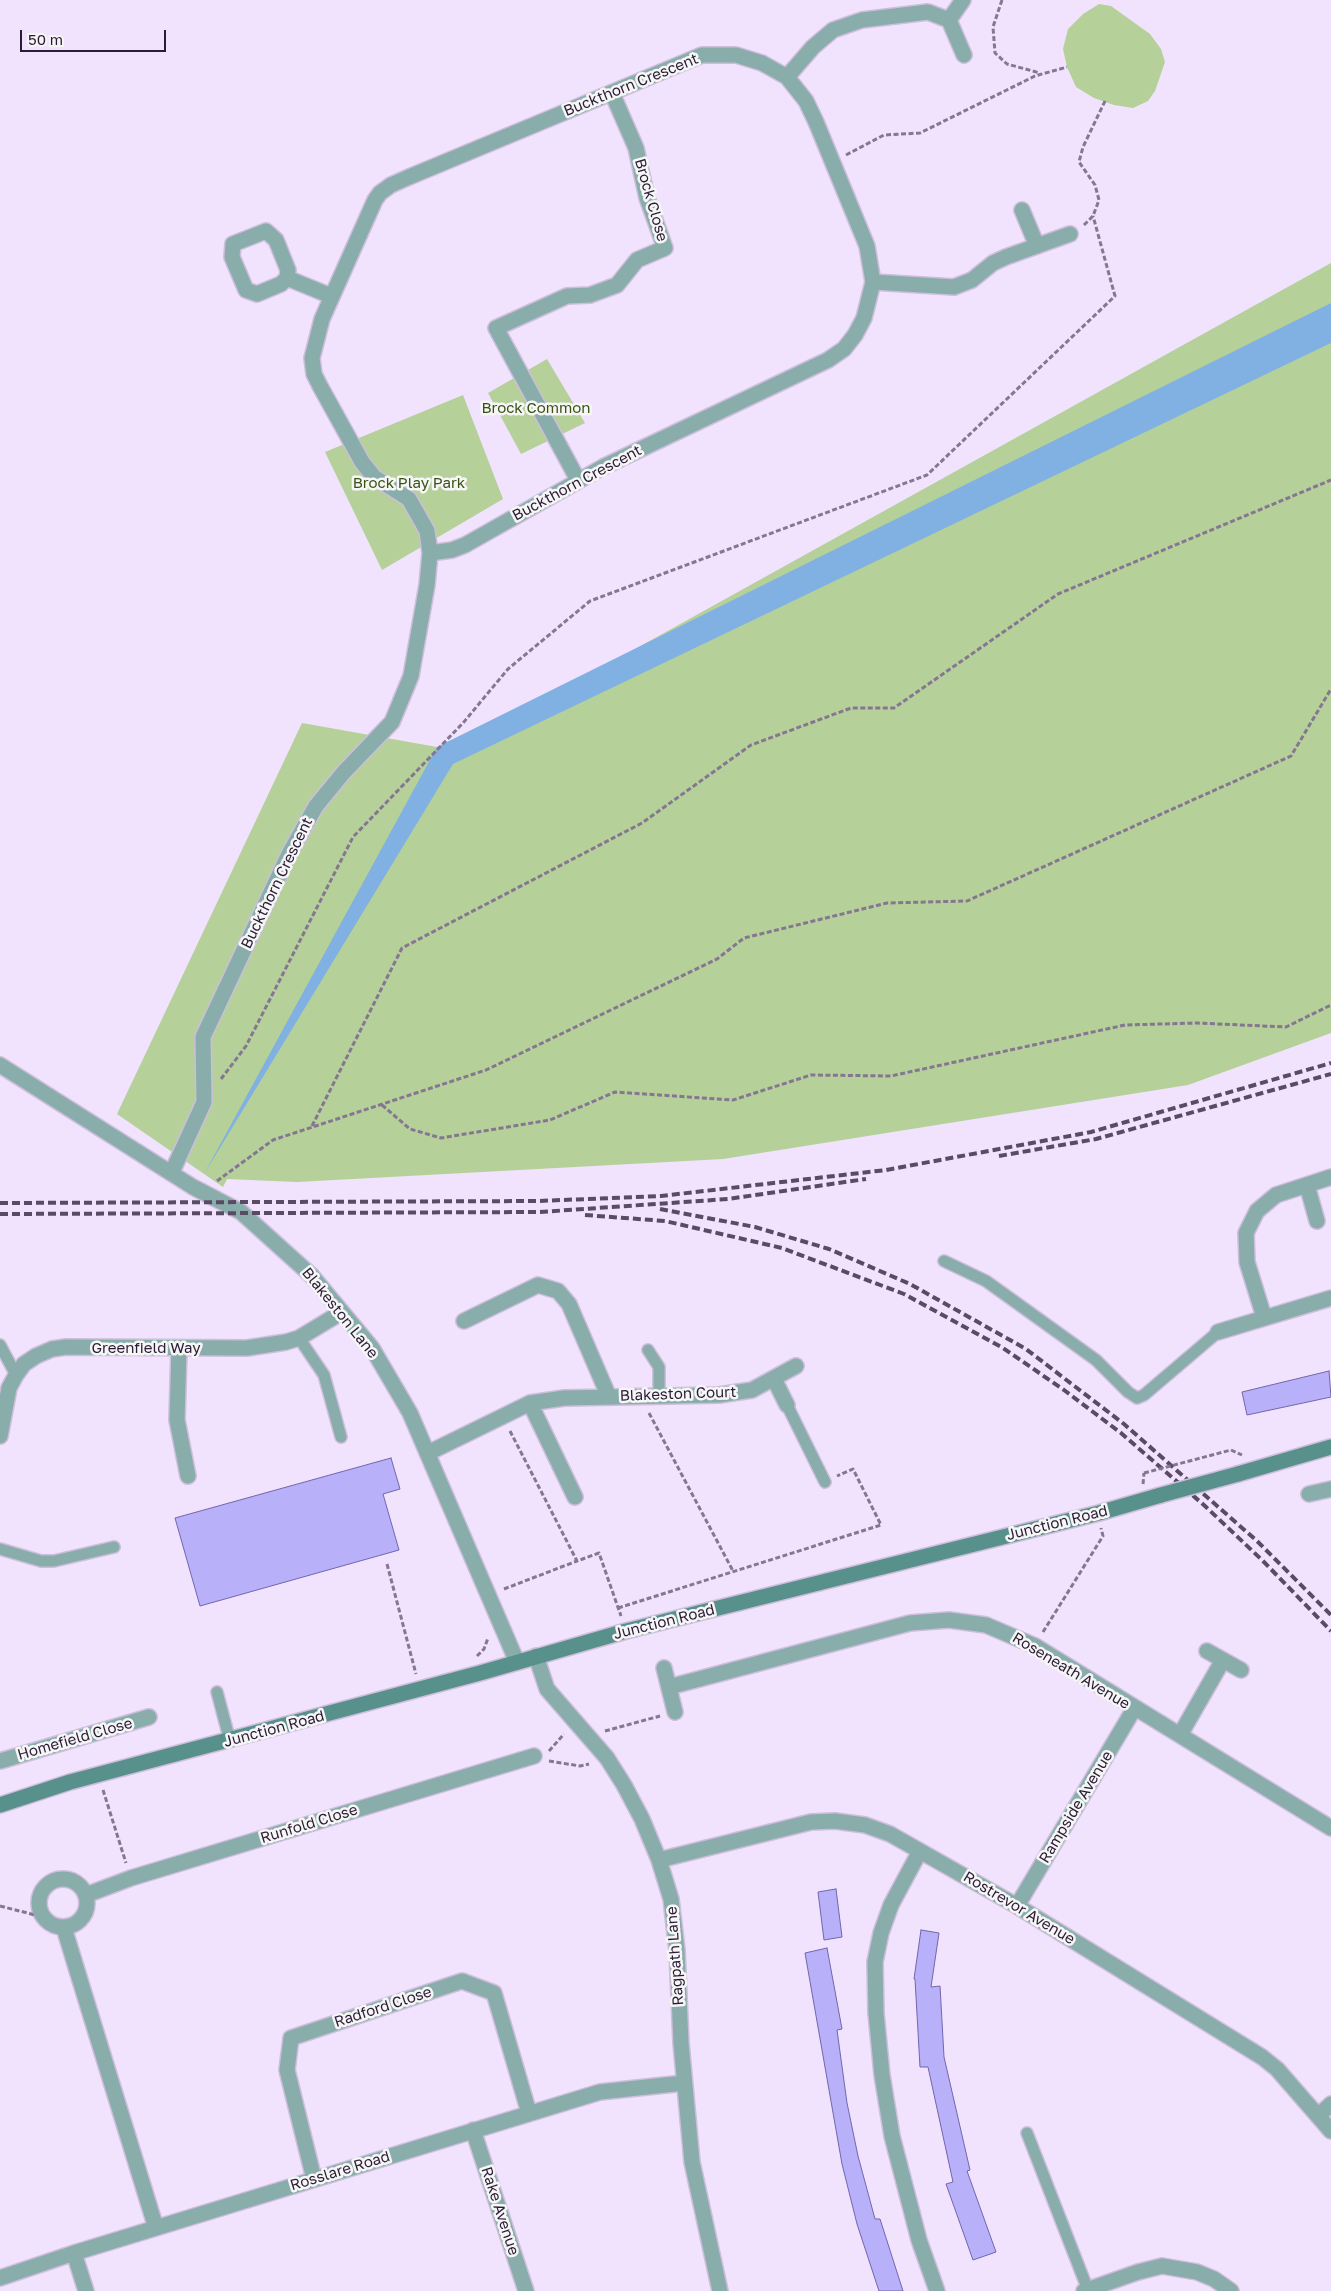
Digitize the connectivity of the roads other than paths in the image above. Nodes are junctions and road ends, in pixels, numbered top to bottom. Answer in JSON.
{"nodes":[{"id":1,"x":963,"y":0,"type":"edge"},
{"id":2,"x":949,"y":20,"type":"junction"},
{"id":3,"x":964,"y":55,"type":"dead end"},
{"id":4,"x":787,"y":77,"type":"junction"},
{"id":5,"x":612,"y":92,"type":"junction"},
{"id":6,"x":1022,"y":210,"type":"dead end"},
{"id":7,"x":1070,"y":234,"type":"road end"},
{"id":8,"x":1037,"y":246,"type":"junction"},
{"id":9,"x":287,"y":278,"type":"dead end"},
{"id":10,"x":873,"y":282,"type":"junction"},
{"id":11,"x":331,"y":296,"type":"junction"},
{"id":12,"x":578,"y":480,"type":"junction"},
{"id":13,"x":430,"y":553,"type":"junction"},
{"id":14,"x":0,"y":1065,"type":"edge"},
{"id":15,"x":172,"y":1172,"type":"junction"},
{"id":16,"x":1331,"y":1177,"type":"edge"},
{"id":17,"x":1307,"y":1185,"type":"junction"},
{"id":18,"x":1317,"y":1221,"type":"dead end"},
{"id":19,"x":944,"y":1260,"type":"dead end"},
{"id":20,"x":1331,"y":1298,"type":"edge"},
{"id":21,"x":342,"y":1312,"type":"junction"},
{"id":22,"x":1264,"y":1317,"type":"junction"},
{"id":23,"x":464,"y":1321,"type":"dead end"},
{"id":24,"x":1218,"y":1332,"type":"joint"},
{"id":25,"x":299,"y":1338,"type":"junction"},
{"id":26,"x":0,"y":1345,"type":"edge"},
{"id":27,"x":179,"y":1349,"type":"junction"},
{"id":28,"x":648,"y":1350,"type":"dead end"},
{"id":29,"x":796,"y":1366,"type":"dead end"},
{"id":30,"x":16,"y":1375,"type":"junction"},
{"id":31,"x":774,"y":1379,"type":"junction"},
{"id":32,"x":659,"y":1396,"type":"junction"},
{"id":33,"x":609,"y":1397,"type":"junction"},
{"id":34,"x":530,"y":1403,"type":"junction"},
{"id":35,"x":787,"y":1405,"type":"joint"},
{"id":36,"x":0,"y":1436,"type":"edge"},
{"id":37,"x":342,"y":1437,"type":"dead end"},
{"id":38,"x":1331,"y":1447,"type":"edge"},
{"id":39,"x":428,"y":1453,"type":"junction"},
{"id":40,"x":188,"y":1476,"type":"dead end"},
{"id":41,"x":825,"y":1482,"type":"road end"},
{"id":42,"x":1331,"y":1489,"type":"edge"},
{"id":43,"x":1309,"y":1494,"type":"dead end"},
{"id":44,"x":575,"y":1498,"type":"dead end"},
{"id":45,"x":114,"y":1547,"type":"dead end"},
{"id":46,"x":0,"y":1549,"type":"edge"},
{"id":47,"x":1207,"y":1651,"type":"dead end"},
{"id":48,"x":536,"y":1656,"type":"junction"},
{"id":49,"x":1223,"y":1660,"type":"junction"},
{"id":50,"x":517,"y":1662,"type":"junction"},
{"id":51,"x":664,"y":1668,"type":"dead end"},
{"id":52,"x":1241,"y":1670,"type":"dead end"},
{"id":53,"x":669,"y":1687,"type":"junction"},
{"id":54,"x":217,"y":1692,"type":"dead end"},
{"id":55,"x":1134,"y":1709,"type":"junction"},
{"id":56,"x":675,"y":1712,"type":"road end"},
{"id":57,"x":149,"y":1717,"type":"dead end"},
{"id":58,"x":1180,"y":1735,"type":"junction"},
{"id":59,"x":230,"y":1741,"type":"junction"},
{"id":60,"x":534,"y":1756,"type":"road end"},
{"id":61,"x":0,"y":1761,"type":"edge"},
{"id":62,"x":0,"y":1805,"type":"edge"},
{"id":63,"x":1331,"y":1828,"type":"edge"},
{"id":64,"x":920,"y":1850,"type":"junction"},
{"id":65,"x":659,"y":1860,"type":"junction"},
{"id":66,"x":86,"y":1895,"type":"junction"},
{"id":67,"x":1017,"y":1906,"type":"junction"},
{"id":68,"x":64,"y":1928,"type":"junction"},
{"id":69,"x":684,"y":2083,"type":"junction"},
{"id":70,"x":1331,"y":2104,"type":"edge"},
{"id":71,"x":529,"y":2113,"type":"junction"},
{"id":72,"x":1318,"y":2116,"type":"junction"},
{"id":73,"x":473,"y":2130,"type":"junction"},
{"id":74,"x":1331,"y":2131,"type":"edge"},
{"id":75,"x":1027,"y":2132,"type":"dead end"},
{"id":76,"x":314,"y":2179,"type":"junction"},
{"id":77,"x":156,"y":2228,"type":"junction"},
{"id":78,"x":74,"y":2253,"type":"junction"},
{"id":79,"x":0,"y":2278,"type":"edge"},
{"id":80,"x":1086,"y":2290,"type":"edge"},
{"id":81,"x":86,"y":2291,"type":"edge"},
{"id":82,"x":526,"y":2291,"type":"edge"},
{"id":83,"x":720,"y":2291,"type":"edge"},
{"id":84,"x":938,"y":2291,"type":"edge"},
{"id":85,"x":1231,"y":2291,"type":"edge"}],
"edges":[{"from":1,"to":2,"type":"street"},
{"from":2,"to":3,"type":"street"},
{"from":2,"to":4,"type":"street"},
{"from":4,"to":5,"type":"street","name":"Buckthorn Crescent"},
{"from":4,"to":10,"type":"street","name":"Buckthorn Crescent"},
{"from":5,"to":11,"type":"street","name":"Buckthorn Crescent"},
{"from":5,"to":12,"type":"street","name":"Brock Close"},
{"from":6,"to":8,"type":"street"},
{"from":7,"to":8,"type":"street"},
{"from":8,"to":10,"type":"street"},
{"from":9,"to":11,"type":"street"},
{"from":10,"to":12,"type":"street","name":"Buckthorn Crescent"},
{"from":11,"to":13,"type":"street","name":"Buckthorn Crescent"},
{"from":12,"to":13,"type":"street","name":"Buckthorn Crescent"},
{"from":13,"to":15,"type":"street","name":"Buckthorn Crescent"},
{"from":14,"to":15,"type":"street","name":"Blakeston Lane"},
{"from":15,"to":21,"type":"street","name":"Blakeston Lane"},
{"from":16,"to":17,"type":"street"},
{"from":17,"to":18,"type":"street"},
{"from":17,"to":22,"type":"street"},
{"from":19,"to":24,"type":"lane"},
{"from":20,"to":22,"type":"street"},
{"from":21,"to":25,"type":"street","name":"Greenfield Way"},
{"from":21,"to":39,"type":"street","name":"Blakeston Lane"},
{"from":22,"to":24,"type":"street"},
{"from":23,"to":33,"type":"street","name":"Blakeston Court"},
{"from":25,"to":27,"type":"street","name":"Greenfield Way"},
{"from":25,"to":37,"type":"lane"},
{"from":26,"to":30,"type":"lane"},
{"from":27,"to":30,"type":"street","name":"Greenfield Way"},
{"from":27,"to":40,"type":"street"},
{"from":28,"to":32,"type":"lane"},
{"from":29,"to":31,"type":"street","name":"Blakeston Court"},
{"from":30,"to":36,"type":"street","name":"Greenfield Way"},
{"from":31,"to":32,"type":"street","name":"Blakeston Court"},
{"from":31,"to":35,"type":"street"},
{"from":32,"to":33,"type":"street","name":"Blakeston Court"},
{"from":33,"to":34,"type":"street","name":"Blakeston Court"},
{"from":34,"to":39,"type":"street","name":"Blakeston Court"},
{"from":34,"to":44,"type":"street"},
{"from":35,"to":41,"type":"lane"},
{"from":38,"to":48,"type":"main road","name":"Junction Road","bridge":true},
{"from":39,"to":50,"type":"street","name":"Blakeston Lane"},
{"from":42,"to":43,"type":"street"},
{"from":45,"to":46,"type":"lane"},
{"from":47,"to":49,"type":"street"},
{"from":48,"to":50,"type":"main road","name":"Junction Road"},
{"from":48,"to":65,"type":"street","name":"Ragpath Lane"},
{"from":49,"to":52,"type":"street"},
{"from":49,"to":58,"type":"street"},
{"from":50,"to":59,"type":"main road","name":"Junction Road"},
{"from":51,"to":53,"type":"street"},
{"from":53,"to":55,"type":"street","name":"Roseneath Avenue"},
{"from":53,"to":56,"type":"street"},
{"from":54,"to":59,"type":"lane"},
{"from":55,"to":58,"type":"street","name":"Roseneath Avenue"},
{"from":55,"to":67,"type":"street","name":"Rampside Avenue"},
{"from":57,"to":61,"type":"street","name":"Homefield Close"},
{"from":58,"to":63,"type":"street","name":"Roseneath Avenue"},
{"from":59,"to":62,"type":"main road","name":"Junction Road"},
{"from":60,"to":66,"type":"street","name":"Runfold Close"},
{"from":64,"to":65,"type":"street","name":"Rostrevor Avenue"},
{"from":64,"to":67,"type":"street","name":"Rostrevor Avenue"},
{"from":64,"to":84,"type":"street"},
{"from":65,"to":69,"type":"street","name":"Ragpath Lane"},
{"from":66,"to":68,"type":"street"},
{"from":66,"to":68,"type":"street"},
{"from":67,"to":72,"type":"street","name":"Rostrevor Avenue"},
{"from":68,"to":77,"type":"street"},
{"from":69,"to":71,"type":"street","name":"Rosslare Road"},
{"from":69,"to":83,"type":"street","name":"Ragpath Lane"},
{"from":70,"to":72,"type":"street"},
{"from":71,"to":73,"type":"street","name":"Rosslare Road"},
{"from":71,"to":76,"type":"street","name":"Radford Close"},
{"from":72,"to":74,"type":"street","name":"Rostrevor Avenue"},
{"from":73,"to":76,"type":"street","name":"Rosslare Road"},
{"from":73,"to":82,"type":"street","name":"Rake Avenue"},
{"from":75,"to":80,"type":"lane"},
{"from":76,"to":77,"type":"street","name":"Rosslare Road"},
{"from":77,"to":78,"type":"street","name":"Rosslare Road"},
{"from":78,"to":79,"type":"street","name":"Rosslare Road"},
{"from":78,"to":81,"type":"street"},
{"from":80,"to":85,"type":"street"}]}
